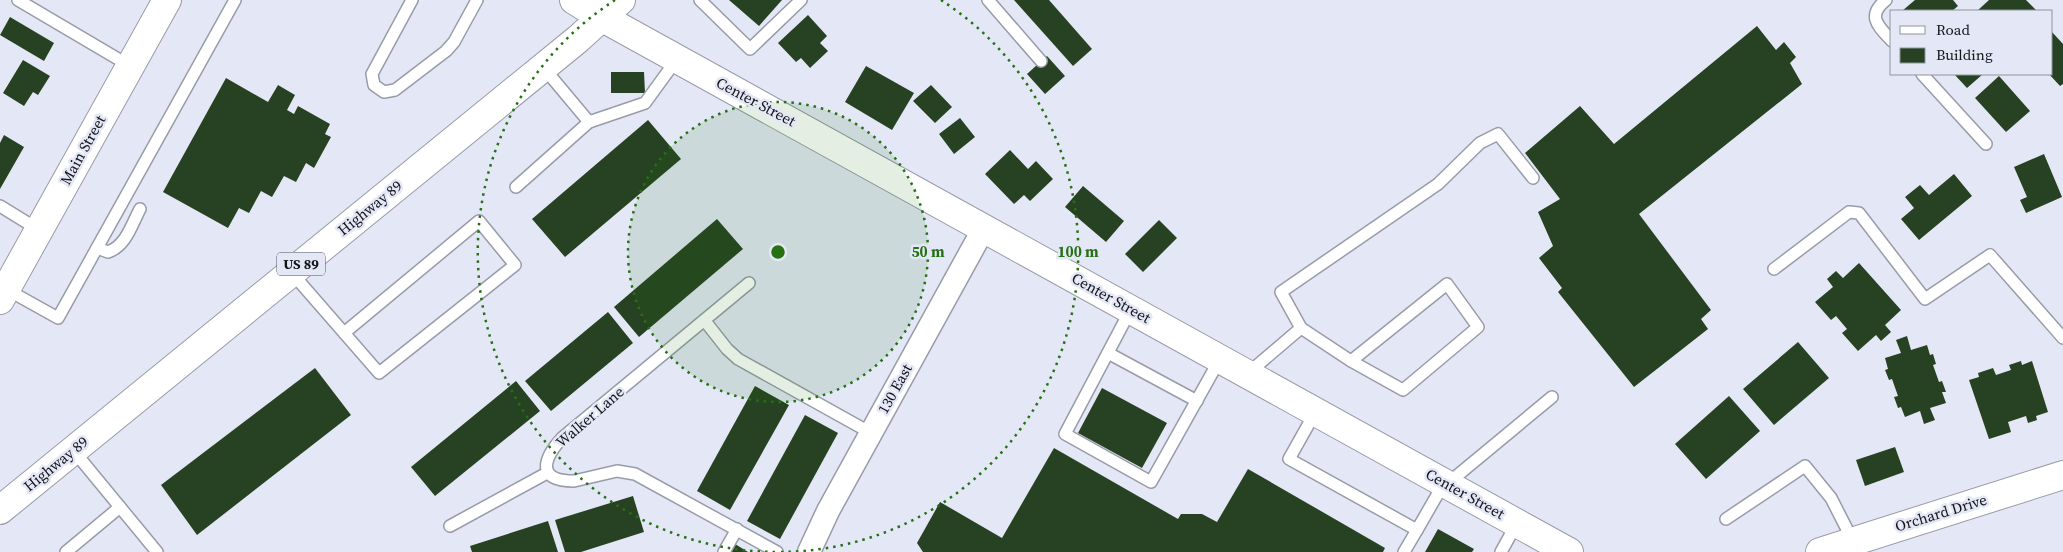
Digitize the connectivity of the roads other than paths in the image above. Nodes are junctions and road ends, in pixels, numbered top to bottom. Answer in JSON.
{"nodes":[{"id":1,"x":18,"y":0,"type":"edge"},
{"id":2,"x":167,"y":0,"type":"edge"},
{"id":3,"x":235,"y":0,"type":"edge"},
{"id":4,"x":412,"y":0,"type":"edge"},
{"id":5,"x":477,"y":0,"type":"edge"},
{"id":6,"x":574,"y":0,"type":"edge"},
{"id":7,"x":700,"y":0,"type":"edge"},
{"id":8,"x":801,"y":0,"type":"edge"},
{"id":9,"x":988,"y":0,"type":"edge"},
{"id":10,"x":1886,"y":0,"type":"edge"},
{"id":11,"x":612,"y":9,"type":"edge"},
{"id":12,"x":1890,"y":39,"type":"edge"},
{"id":13,"x":678,"y":60,"type":"junction"},
{"id":14,"x":1041,"y":61,"type":"dead end"},
{"id":15,"x":130,"y":66,"type":"junction"},
{"id":16,"x":543,"y":67,"type":"junction"},
{"id":17,"x":1923,"y":75,"type":"edge"},
{"id":18,"x":589,"y":122,"type":"junction"},
{"id":19,"x":1986,"y":144,"type":"dead end"},
{"id":20,"x":1533,"y":178,"type":"dead end"},
{"id":21,"x":516,"y":187,"type":"dead end"},
{"id":22,"x":0,"y":206,"type":"edge"},
{"id":23,"x":140,"y":209,"type":"dead end"},
{"id":24,"x":984,"y":228,"type":"junction"},
{"id":25,"x":39,"y":230,"type":"junction"},
{"id":26,"x":97,"y":248,"type":"junction"},
{"id":27,"x":1774,"y":269,"type":"dead end"},
{"id":28,"x":291,"y":272,"type":"junction"},
{"id":29,"x":749,"y":284,"type":"dead end"},
{"id":30,"x":3,"y":295,"type":"edge"},
{"id":31,"x":1131,"y":309,"type":"junction"},
{"id":32,"x":705,"y":321,"type":"junction"},
{"id":33,"x":1301,"y":328,"type":"junction"},
{"id":34,"x":344,"y":333,"type":"junction"},
{"id":35,"x":2063,"y":338,"type":"edge"},
{"id":36,"x":1108,"y":353,"type":"junction"},
{"id":37,"x":1220,"y":359,"type":"junction"},
{"id":38,"x":1351,"y":361,"type":"junction"},
{"id":39,"x":1247,"y":374,"type":"junction"},
{"id":40,"x":1552,"y":397,"type":"dead end"},
{"id":41,"x":1197,"y":401,"type":"junction"},
{"id":42,"x":1316,"y":411,"type":"junction"},
{"id":43,"x":871,"y":433,"type":"junction"},
{"id":44,"x":73,"y":450,"type":"junction"},
{"id":45,"x":548,"y":473,"type":"junction"},
{"id":46,"x":2063,"y":475,"type":"edge"},
{"id":47,"x":1446,"y":483,"type":"junction"},
{"id":48,"x":120,"y":507,"type":"junction"},
{"id":49,"x":0,"y":510,"type":"edge"},
{"id":50,"x":1726,"y":519,"type":"dead end"},
{"id":51,"x":1517,"y":523,"type":"junction"},
{"id":52,"x":450,"y":526,"type":"dead end"},
{"id":53,"x":737,"y":530,"type":"junction"},
{"id":54,"x":1417,"y":530,"type":"junction"},
{"id":55,"x":1853,"y":541,"type":"junction"},
{"id":56,"x":66,"y":552,"type":"edge"},
{"id":57,"x":157,"y":552,"type":"edge"},
{"id":58,"x":724,"y":552,"type":"edge"},
{"id":59,"x":777,"y":552,"type":"edge"},
{"id":60,"x":809,"y":552,"type":"edge"},
{"id":61,"x":1404,"y":552,"type":"edge"},
{"id":62,"x":1501,"y":552,"type":"edge"},
{"id":63,"x":1569,"y":552,"type":"edge"},
{"id":64,"x":1820,"y":552,"type":"edge"}],
"edges":[{"from":1,"to":15,"type":"lane"},
{"from":2,"to":15,"type":"main road","name":"Main Street"},
{"from":3,"to":26,"type":"lane"},
{"from":4,"to":5,"type":"lane"},
{"from":6,"to":11,"type":"main road","name":"Center Street"},
{"from":7,"to":8,"type":"lane"},
{"from":9,"to":14,"type":"lane"},
{"from":10,"to":12,"type":"lane"},
{"from":11,"to":13,"type":"main road","name":"Center Street"},
{"from":11,"to":16,"type":"main road","name":"Highway 89","number":"US 89"},
{"from":13,"to":18,"type":"lane"},
{"from":13,"to":24,"type":"main road","name":"Center Street"},
{"from":15,"to":25,"type":"main road","name":"Main Street"},
{"from":16,"to":18,"type":"lane"},
{"from":16,"to":28,"type":"main road","name":"Highway 89","number":"US 89"},
{"from":17,"to":19,"type":"lane"},
{"from":18,"to":21,"type":"lane"},
{"from":20,"to":33,"type":"lane"},
{"from":22,"to":25,"type":"lane"},
{"from":23,"to":26,"type":"lane"},
{"from":24,"to":31,"type":"main road","name":"Center Street"},
{"from":24,"to":43,"type":"street","name":"130 East"},
{"from":25,"to":30,"type":"main road","name":"Main Street"},
{"from":26,"to":30,"type":"lane"},
{"from":27,"to":35,"type":"lane"},
{"from":28,"to":34,"type":"lane"},
{"from":28,"to":44,"type":"main road","name":"Highway 89","number":"US 89"},
{"from":29,"to":32,"type":"lane","name":"Walker Lane"},
{"from":31,"to":36,"type":"lane"},
{"from":31,"to":37,"type":"main road","name":"Center Street"},
{"from":32,"to":43,"type":"lane"},
{"from":32,"to":45,"type":"lane","name":"Walker Lane"},
{"from":33,"to":38,"type":"lane"},
{"from":33,"to":39,"type":"lane"},
{"from":34,"to":34,"type":"lane"},
{"from":36,"to":41,"type":"lane"},
{"from":36,"to":41,"type":"lane"},
{"from":37,"to":39,"type":"main road","name":"Center Street"},
{"from":37,"to":41,"type":"lane"},
{"from":38,"to":38,"type":"lane"},
{"from":39,"to":42,"type":"main road","name":"Center Street"},
{"from":40,"to":47,"type":"lane"},
{"from":42,"to":47,"type":"main road","name":"Center Street"},
{"from":42,"to":54,"type":"lane"},
{"from":43,"to":60,"type":"street","name":"130 East"},
{"from":44,"to":48,"type":"lane"},
{"from":44,"to":49,"type":"main road","name":"Highway 89","number":"US 89"},
{"from":45,"to":52,"type":"lane"},
{"from":45,"to":53,"type":"lane"},
{"from":46,"to":55,"type":"main road","name":"Orchard Drive"},
{"from":47,"to":51,"type":"main road","name":"Center Street"},
{"from":47,"to":54,"type":"lane"},
{"from":48,"to":56,"type":"lane"},
{"from":48,"to":57,"type":"lane"},
{"from":50,"to":55,"type":"lane"},
{"from":51,"to":62,"type":"lane"},
{"from":51,"to":63,"type":"main road","name":"Center Street"},
{"from":53,"to":58,"type":"lane"},
{"from":53,"to":59,"type":"lane"},
{"from":54,"to":61,"type":"lane"},
{"from":55,"to":64,"type":"main road","name":"Orchard Drive"}]}
